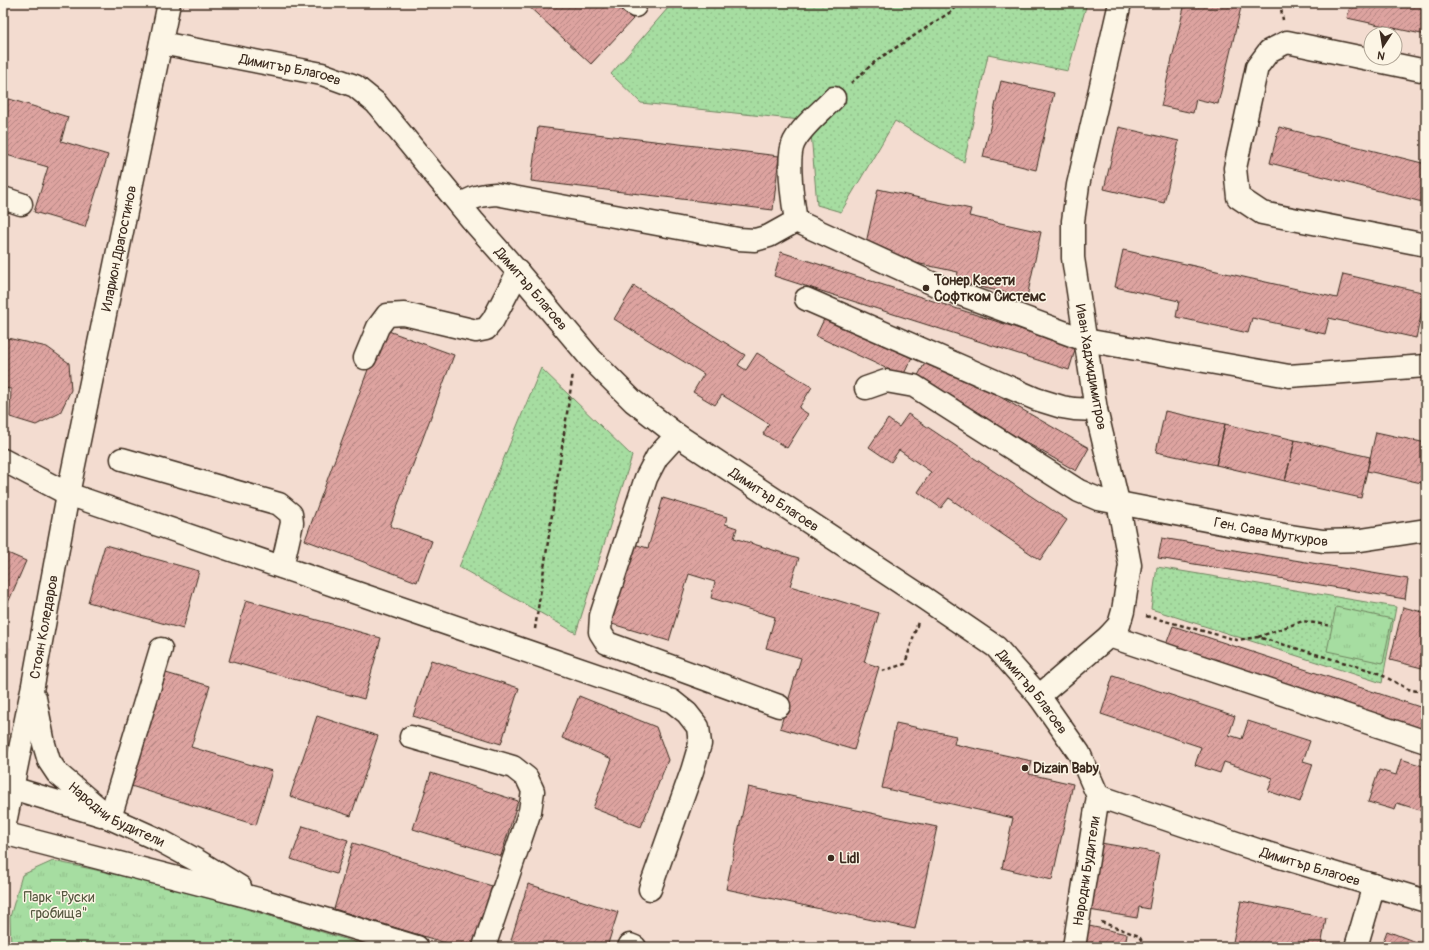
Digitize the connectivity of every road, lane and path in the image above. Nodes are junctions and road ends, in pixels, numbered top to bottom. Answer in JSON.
{"nodes":[{"id":1,"x":169,"y":3,"type":"edge"},
{"id":2,"x":957,"y":3,"type":"edge"},
{"id":3,"x":1120,"y":3,"type":"edge"},
{"id":4,"x":161,"y":43,"type":"junction"},
{"id":5,"x":1426,"y":71,"type":"edge"},
{"id":6,"x":834,"y":98,"type":"joint"},
{"id":7,"x":460,"y":205,"type":"junction"},
{"id":8,"x":796,"y":221,"type":"junction"},
{"id":9,"x":1426,"y":245,"type":"edge"},
{"id":10,"x":518,"y":272,"type":"junction"},
{"id":11,"x":806,"y":299,"type":"dead end"},
{"id":12,"x":1085,"y":340,"type":"junction"},
{"id":13,"x":581,"y":346,"type":"junction"},
{"id":14,"x":365,"y":358,"type":"dead end"},
{"id":15,"x":1426,"y":366,"type":"edge"},
{"id":16,"x":866,"y":388,"type":"dead end"},
{"id":17,"x":1096,"y":410,"type":"junction"},
{"id":18,"x":677,"y":435,"type":"junction"},
{"id":19,"x":122,"y":459,"type":"dead end"},
{"id":20,"x":3,"y":460,"type":"edge"},
{"id":21,"x":68,"y":494,"type":"junction"},
{"id":22,"x":1118,"y":502,"type":"junction"},
{"id":23,"x":1426,"y":530,"type":"edge"},
{"id":24,"x":282,"y":567,"type":"junction"},
{"id":25,"x":924,"y":598,"type":"junction"},
{"id":26,"x":1123,"y":611,"type":"junction"},
{"id":27,"x":1332,"y":626,"type":"dead end"},
{"id":28,"x":1109,"y":636,"type":"junction"},
{"id":29,"x":1258,"y":637,"type":"junction"},
{"id":30,"x":161,"y":650,"type":"dead end"},
{"id":31,"x":531,"y":653,"type":"junction"},
{"id":32,"x":882,"y":671,"type":"dead end"},
{"id":33,"x":33,"y":686,"type":"junction"},
{"id":34,"x":1426,"y":693,"type":"edge"},
{"id":35,"x":1039,"y":696,"type":"junction"},
{"id":36,"x":779,"y":706,"type":"dead end"},
{"id":37,"x":411,"y":737,"type":"dead end"},
{"id":38,"x":1426,"y":742,"type":"edge"},
{"id":39,"x":12,"y":788,"type":"junction"},
{"id":40,"x":1098,"y":796,"type":"junction"},
{"id":41,"x":110,"y":818,"type":"junction"},
{"id":42,"x":3,"y":833,"type":"edge"},
{"id":43,"x":1374,"y":885,"type":"junction"},
{"id":44,"x":650,"y":889,"type":"dead end"},
{"id":45,"x":258,"y":899,"type":"junction"},
{"id":46,"x":1426,"y":901,"type":"edge"},
{"id":47,"x":1080,"y":915,"type":"junction"},
{"id":48,"x":417,"y":947,"type":"edge"},
{"id":49,"x":484,"y":947,"type":"edge"},
{"id":50,"x":1074,"y":947,"type":"edge"},
{"id":51,"x":1145,"y":947,"type":"edge"},
{"id":52,"x":1356,"y":947,"type":"edge"}],
"edges":[{"from":1,"to":4,"type":"street","name":"Иларион Драгостинов"},
{"from":2,"to":6,"type":"path"},
{"from":3,"to":12,"type":"street","name":"Иван Хаджидимитров"},
{"from":4,"to":7,"type":"street","name":"Димитър Благоев"},
{"from":4,"to":21,"type":"street","name":"Иларион Драгостинов"},
{"from":5,"to":9,"type":"street"},
{"from":6,"to":8,"type":"street"},
{"from":7,"to":8,"type":"street"},
{"from":7,"to":10,"type":"street","name":"Димитър Благоев"},
{"from":8,"to":12,"type":"street"},
{"from":10,"to":13,"type":"street","name":"Димитър Благоев"},
{"from":10,"to":14,"type":"street"},
{"from":11,"to":17,"type":"street"},
{"from":12,"to":15,"type":"street"},
{"from":12,"to":17,"type":"street","name":"Иван Хаджидимитров"},
{"from":13,"to":18,"type":"street","name":"Димитър Благоев"},
{"from":13,"to":31,"type":"path"},
{"from":16,"to":22,"type":"street","name":"Ген. Сава Муткуров"},
{"from":17,"to":22,"type":"street","name":"Иван Хаджидимитров"},
{"from":18,"to":25,"type":"street","name":"Димитър Благоев"},
{"from":18,"to":36,"type":"street"},
{"from":19,"to":24,"type":"street"},
{"from":20,"to":21,"type":"street"},
{"from":21,"to":24,"type":"street"},
{"from":21,"to":33,"type":"street","name":"Стоян Коледаров"},
{"from":22,"to":23,"type":"street","name":"Ген. Сава Муткуров"},
{"from":22,"to":26,"type":"street","name":"Иван Хаджидимитров"},
{"from":24,"to":31,"type":"street"},
{"from":25,"to":32,"type":"path"},
{"from":25,"to":35,"type":"street","name":"Димитър Благоев"},
{"from":26,"to":28,"type":"street","name":"Иван Хаджидимитров"},
{"from":26,"to":29,"type":"path"},
{"from":27,"to":29,"type":"path"},
{"from":28,"to":35,"type":"street","name":"Иван Хаджидимитров"},
{"from":28,"to":38,"type":"street"},
{"from":29,"to":34,"type":"path"},
{"from":30,"to":41,"type":"street"},
{"from":31,"to":44,"type":"street"},
{"from":33,"to":39,"type":"street","name":"Стоян Коледаров"},
{"from":33,"to":41,"type":"street","name":"Народни Будители"},
{"from":35,"to":40,"type":"street","name":"Димитър Благоев"},
{"from":37,"to":49,"type":"street"},
{"from":39,"to":41,"type":"street"},
{"from":39,"to":42,"type":"street","name":"Стоян Коледаров"},
{"from":40,"to":43,"type":"street","name":"Димитър Благоев"},
{"from":40,"to":47,"type":"street","name":"Народни Будители"},
{"from":41,"to":45,"type":"street","name":"Народни Будители"},
{"from":42,"to":45,"type":"street","name":"Народни Будители"},
{"from":43,"to":46,"type":"street","name":"Димитър Благоев"},
{"from":43,"to":52,"type":"street"},
{"from":45,"to":48,"type":"street","name":"Народни Будители"},
{"from":47,"to":50,"type":"street","name":"Народни Будители"},
{"from":47,"to":51,"type":"path"}]}
